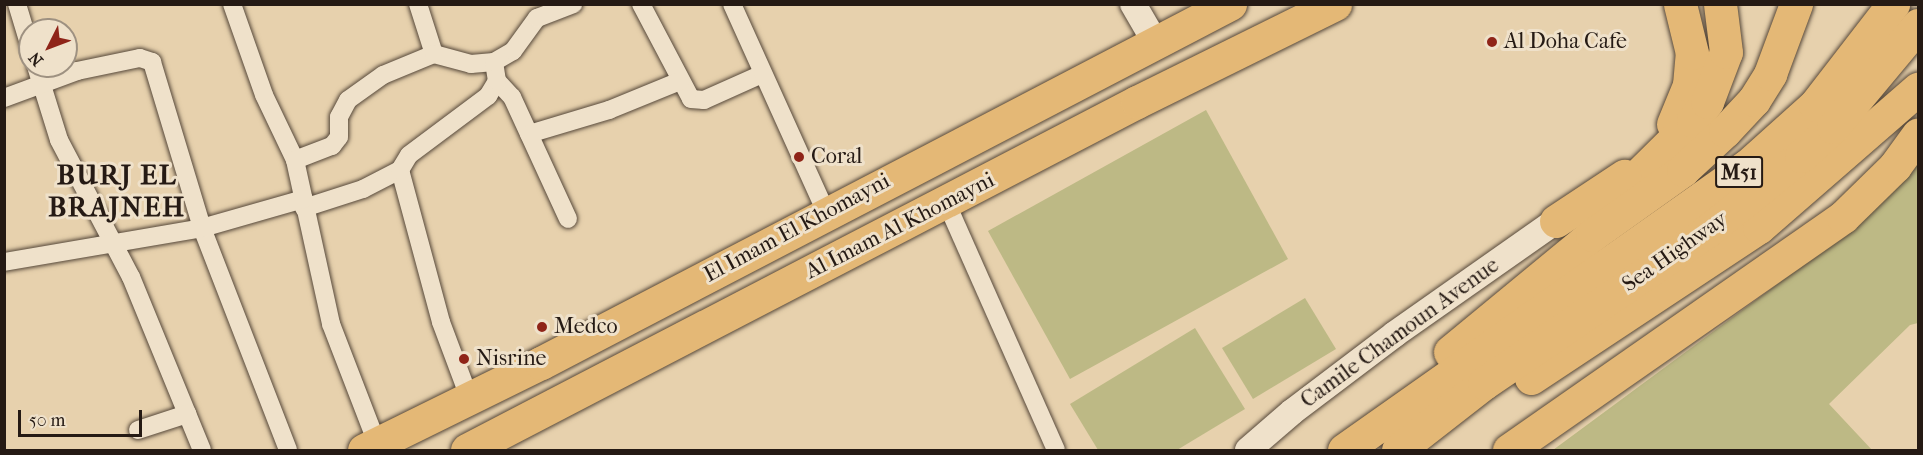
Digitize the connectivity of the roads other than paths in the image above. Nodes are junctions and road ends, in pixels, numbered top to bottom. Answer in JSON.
{"nodes":[{"id":1,"x":232,"y":4,"type":"edge"},
{"id":2,"x":418,"y":4,"type":"edge"},
{"id":3,"x":573,"y":4,"type":"edge"},
{"id":4,"x":641,"y":4,"type":"edge"},
{"id":5,"x":732,"y":4,"type":"edge"},
{"id":6,"x":1133,"y":4,"type":"edge"},
{"id":7,"x":1230,"y":4,"type":"edge"},
{"id":8,"x":1335,"y":4,"type":"edge"},
{"id":9,"x":1680,"y":4,"type":"edge"},
{"id":10,"x":1720,"y":4,"type":"edge"},
{"id":11,"x":1796,"y":4,"type":"edge"},
{"id":12,"x":1807,"y":4,"type":"edge"},
{"id":13,"x":1814,"y":4,"type":"edge"},
{"id":14,"x":1893,"y":4,"type":"edge"},
{"id":15,"x":532,"y":11,"type":"edge"},
{"id":16,"x":1918,"y":25,"type":"edge"},
{"id":17,"x":1155,"y":42,"type":"junction"},
{"id":18,"x":1918,"y":46,"type":"edge"},
{"id":19,"x":434,"y":54,"type":"junction"},
{"id":20,"x":494,"y":63,"type":"junction"},
{"id":21,"x":762,"y":74,"type":"junction"},
{"id":22,"x":39,"y":78,"type":"edge"},
{"id":23,"x":497,"y":81,"type":"junction"},
{"id":24,"x":680,"y":81,"type":"junction"},
{"id":25,"x":41,"y":84,"type":"junction"},
{"id":26,"x":1918,"y":89,"type":"edge"},
{"id":27,"x":4,"y":98,"type":"edge"},
{"id":28,"x":1833,"y":127,"type":"junction"},
{"id":29,"x":529,"y":134,"type":"junction"},
{"id":30,"x":1918,"y":134,"type":"edge"},
{"id":31,"x":1657,"y":153,"type":"junction"},
{"id":32,"x":295,"y":160,"type":"junction"},
{"id":33,"x":400,"y":170,"type":"junction"},
{"id":34,"x":304,"y":203,"type":"junction"},
{"id":35,"x":947,"y":204,"type":"junction"},
{"id":36,"x":826,"y":212,"type":"junction"},
{"id":37,"x":568,"y":219,"type":"dead end"},
{"id":38,"x":1556,"y":221,"type":"joint"},
{"id":39,"x":202,"y":228,"type":"junction"},
{"id":40,"x":1592,"y":235,"type":"junction"},
{"id":41,"x":113,"y":243,"type":"junction"},
{"id":42,"x":4,"y":262,"type":"edge"},
{"id":43,"x":564,"y":351,"type":"junction"},
{"id":44,"x":584,"y":390,"type":"junction"},
{"id":45,"x":477,"y":394,"type":"junction"},
{"id":46,"x":187,"y":414,"type":"junction"},
{"id":47,"x":138,"y":430,"type":"dead end"},
{"id":48,"x":507,"y":430,"type":"junction"},
{"id":49,"x":1394,"y":439,"type":"edge"},
{"id":50,"x":371,"y":447,"type":"edge"},
{"id":51,"x":202,"y":450,"type":"edge"},
{"id":52,"x":288,"y":450,"type":"edge"},
{"id":53,"x":466,"y":450,"type":"edge"},
{"id":54,"x":1056,"y":450,"type":"edge"},
{"id":55,"x":1248,"y":450,"type":"edge"},
{"id":56,"x":1344,"y":450,"type":"edge"},
{"id":57,"x":1509,"y":450,"type":"edge"}],
"edges":[{"from":1,"to":32,"type":"street"},
{"from":2,"to":19,"type":"street"},
{"from":3,"to":15,"type":"street"},
{"from":4,"to":24,"type":"street"},
{"from":5,"to":21,"type":"street"},
{"from":6,"to":17,"type":"main road"},
{"from":7,"to":17,"type":"highway","name":"El Imam El Khomayni"},
{"from":8,"to":35,"type":"highway","name":"Al Imam Al Khomayni"},
{"from":9,"to":31,"type":"highway"},
{"from":10,"to":31,"type":"highway"},
{"from":11,"to":40,"type":"highway"},
{"from":12,"to":13,"type":"highway"},
{"from":14,"to":49,"type":"highway","name":"Sea Highway","number":"M51"},
{"from":15,"to":20,"type":"street"},
{"from":16,"to":28,"type":"highway","name":"Sea Highway","number":"M51"},
{"from":17,"to":36,"type":"highway","name":"El Imam El Khomayni"},
{"from":18,"to":28,"type":"highway"},
{"from":19,"to":20,"type":"street"},
{"from":19,"to":32,"type":"street"},
{"from":20,"to":23,"type":"street"},
{"from":21,"to":24,"type":"street"},
{"from":21,"to":36,"type":"street"},
{"from":22,"to":25,"type":"street"},
{"from":23,"to":29,"type":"street"},
{"from":23,"to":33,"type":"street"},
{"from":24,"to":29,"type":"street"},
{"from":25,"to":27,"type":"street"},
{"from":25,"to":39,"type":"street"},
{"from":25,"to":41,"type":"street"},
{"from":26,"to":49,"type":"highway"},
{"from":28,"to":49,"type":"highway","name":"Sea Highway","number":"M51"},
{"from":29,"to":37,"type":"street"},
{"from":30,"to":57,"type":"highway"},
{"from":31,"to":38,"type":"highway"},
{"from":31,"to":40,"type":"highway"},
{"from":32,"to":34,"type":"street"},
{"from":33,"to":34,"type":"street"},
{"from":33,"to":45,"type":"street"},
{"from":34,"to":39,"type":"street"},
{"from":34,"to":50,"type":"street"},
{"from":35,"to":44,"type":"highway","name":"Al Imam Al Khomayni"},
{"from":35,"to":54,"type":"street"},
{"from":36,"to":43,"type":"highway","name":"El Imam El Khomayni"},
{"from":38,"to":55,"type":"main road","name":"Camile Chamoun Avenue"},
{"from":39,"to":41,"type":"street"},
{"from":39,"to":52,"type":"street"},
{"from":40,"to":49,"type":"highway"},
{"from":41,"to":42,"type":"street"},
{"from":41,"to":46,"type":"street"},
{"from":43,"to":44,"type":"highway"},
{"from":43,"to":45,"type":"highway","name":"El Imam El Khomayni"},
{"from":44,"to":48,"type":"highway","name":"Al Imam Al Khomayni"},
{"from":45,"to":48,"type":"highway"},
{"from":45,"to":50,"type":"highway","name":"El Imam El Khomayni"},
{"from":46,"to":47,"type":"street"},
{"from":46,"to":51,"type":"street"},
{"from":48,"to":53,"type":"highway","name":"Al Imam Al Khomayni"},
{"from":49,"to":56,"type":"highway","number":"M51"}]}
